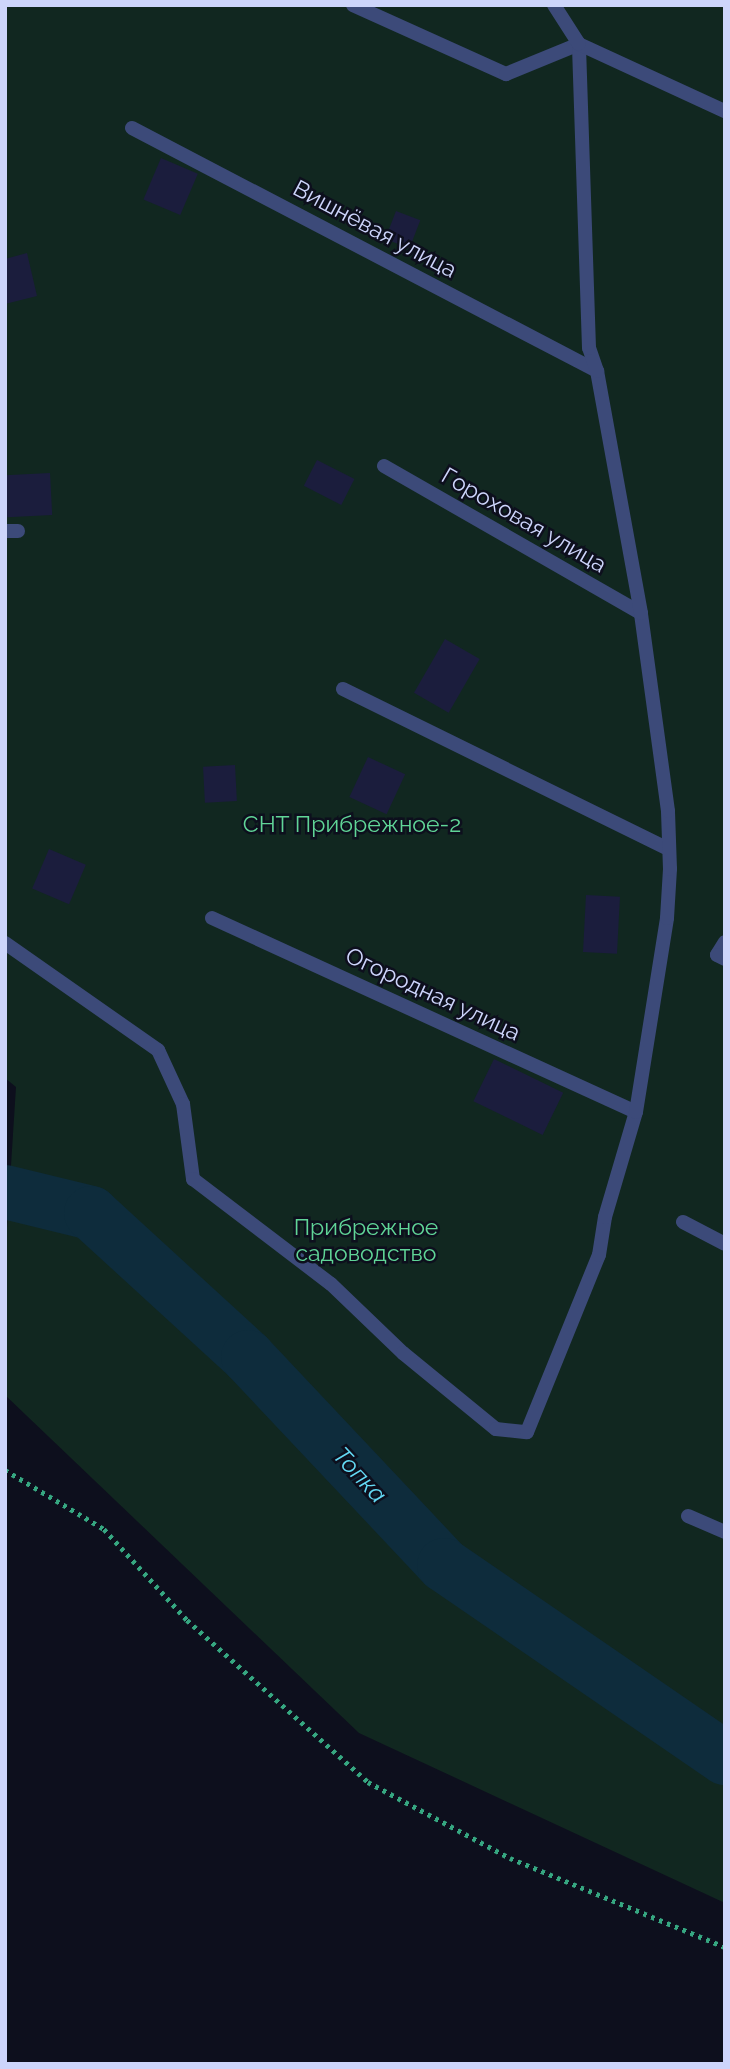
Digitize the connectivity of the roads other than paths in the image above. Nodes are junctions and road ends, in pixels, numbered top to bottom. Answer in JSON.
{"nodes":[{"id":1,"x":353,"y":5,"type":"edge"},
{"id":2,"x":554,"y":5,"type":"edge"},
{"id":3,"x":579,"y":44,"type":"junction"},
{"id":4,"x":725,"y":111,"type":"edge"},
{"id":5,"x":132,"y":128,"type":"dead end"},
{"id":6,"x":597,"y":371,"type":"junction"},
{"id":7,"x":384,"y":466,"type":"dead end"},
{"id":8,"x":641,"y":613,"type":"junction"},
{"id":9,"x":343,"y":689,"type":"dead end"},
{"id":10,"x":668,"y":849,"type":"junction"},
{"id":11,"x":212,"y":918,"type":"dead end"},
{"id":12,"x":725,"y":942,"type":"edge"},
{"id":13,"x":5,"y":943,"type":"edge"},
{"id":14,"x":725,"y":959,"type":"edge"},
{"id":15,"x":636,"y":1112,"type":"junction"},
{"id":16,"x":683,"y":1223,"type":"dead end"},
{"id":17,"x":725,"y":1244,"type":"edge"},
{"id":18,"x":688,"y":1516,"type":"dead end"},
{"id":19,"x":725,"y":1532,"type":"edge"}],
"edges":[{"from":1,"to":3,"type":"street"},
{"from":2,"to":3,"type":"street"},
{"from":3,"to":4,"type":"street"},
{"from":3,"to":6,"type":"street"},
{"from":5,"to":6,"type":"street","name":"Вишнёвая улица"},
{"from":6,"to":8,"type":"street"},
{"from":7,"to":8,"type":"street","name":"Гороховая улица"},
{"from":8,"to":10,"type":"street"},
{"from":9,"to":10,"type":"street"},
{"from":10,"to":15,"type":"street"},
{"from":11,"to":15,"type":"street","name":"Огородная улица"},
{"from":12,"to":14,"type":"street"},
{"from":13,"to":15,"type":"street"},
{"from":16,"to":17,"type":"street"},
{"from":18,"to":19,"type":"street"}]}
